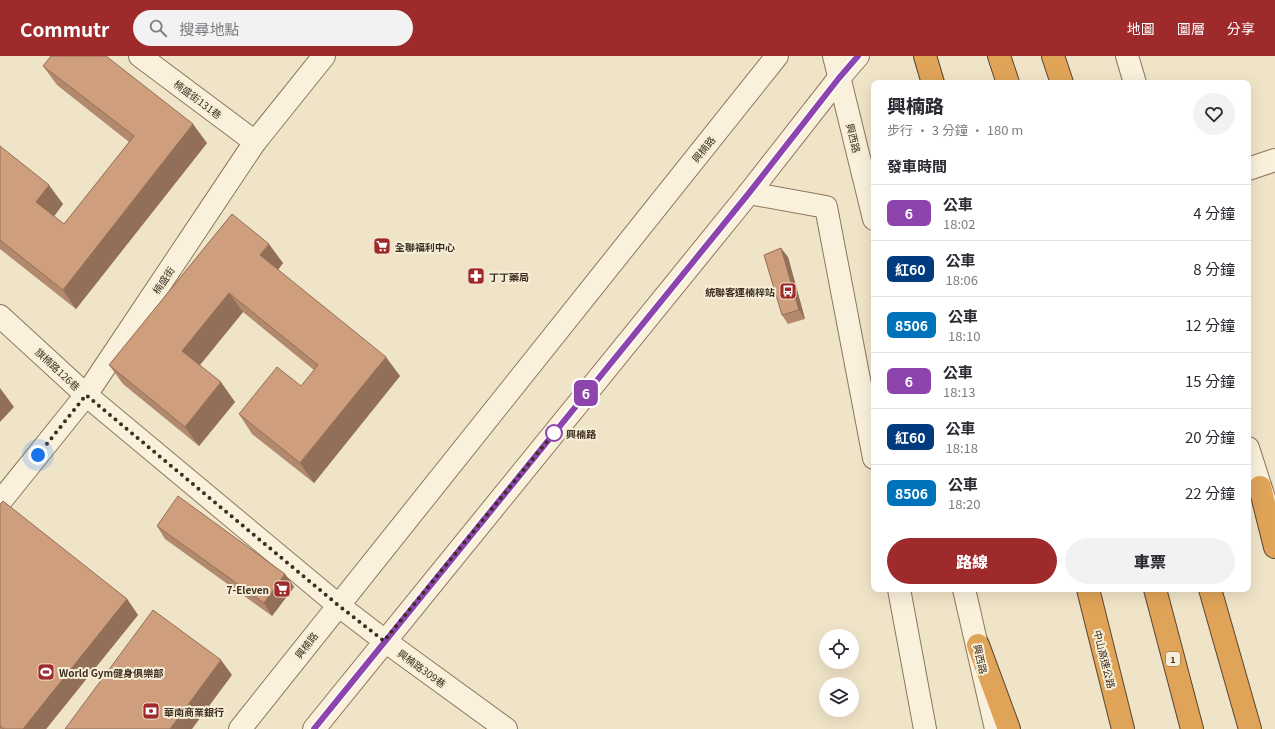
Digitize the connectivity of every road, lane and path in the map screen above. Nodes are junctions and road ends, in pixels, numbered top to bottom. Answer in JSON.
{"nodes":[{"id":1,"x":140,"y":56,"type":"edge"},
{"id":2,"x":324,"y":56,"type":"edge"},
{"id":3,"x":777,"y":56,"type":"edge"},
{"id":4,"x":834,"y":56,"type":"edge"},
{"id":5,"x":858,"y":56,"type":"edge"},
{"id":6,"x":924,"y":56,"type":"edge"},
{"id":7,"x":999,"y":56,"type":"edge"},
{"id":8,"x":1053,"y":56,"type":"edge"},
{"id":9,"x":1127,"y":56,"type":"edge"},
{"id":10,"x":839,"y":78,"type":"junction"},
{"id":11,"x":932,"y":80,"type":"edge"},
{"id":12,"x":1007,"y":80,"type":"edge"},
{"id":13,"x":1061,"y":80,"type":"edge"},
{"id":14,"x":1134,"y":80,"type":"edge"},
{"id":15,"x":256,"y":142,"type":"junction"},
{"id":16,"x":1275,"y":160,"type":"edge"},
{"id":17,"x":1251,"y":168,"type":"edge"},
{"id":18,"x":749,"y":193,"type":"junction"},
{"id":19,"x":871,"y":208,"type":"edge"},
{"id":20,"x":0,"y":316,"type":"edge"},
{"id":21,"x":86,"y":395,"type":"junction"},
{"id":22,"x":871,"y":442,"type":"edge"},
{"id":23,"x":1251,"y":458,"type":"edge"},
{"id":24,"x":1260,"y":487,"type":"junction"},
{"id":25,"x":0,"y":502,"type":"edge"},
{"id":26,"x":1275,"y":528,"type":"edge"},
{"id":27,"x":1275,"y":547,"type":"edge"},
{"id":28,"x":900,"y":592,"type":"edge"},
{"id":29,"x":965,"y":592,"type":"edge"},
{"id":30,"x":1089,"y":592,"type":"edge"},
{"id":31,"x":1156,"y":592,"type":"edge"},
{"id":32,"x":1211,"y":592,"type":"edge"},
{"id":33,"x":338,"y":605,"type":"junction"},
{"id":34,"x":384,"y":641,"type":"junction"},
{"id":35,"x":978,"y":645,"type":"junction"},
{"id":36,"x":240,"y":729,"type":"edge"},
{"id":37,"x":314,"y":729,"type":"edge"},
{"id":38,"x":506,"y":729,"type":"edge"},
{"id":39,"x":925,"y":729,"type":"edge"},
{"id":40,"x":996,"y":729,"type":"edge"},
{"id":41,"x":1009,"y":729,"type":"edge"},
{"id":42,"x":1123,"y":729,"type":"edge"},
{"id":43,"x":1192,"y":729,"type":"edge"},
{"id":44,"x":1250,"y":729,"type":"edge"}],
"edges":[{"from":1,"to":15,"type":"street","name":"楠盛街131巷"},
{"from":2,"to":15,"type":"street","name":"楠盛街"},
{"from":3,"to":33,"type":"street","name":"興楠路"},
{"from":4,"to":10,"type":"street","name":"興西路"},
{"from":5,"to":10,"type":"street"},
{"from":6,"to":11,"type":"highway"},
{"from":7,"to":12,"type":"highway"},
{"from":8,"to":13,"type":"highway"},
{"from":9,"to":14,"type":"street"},
{"from":10,"to":18,"type":"street"},
{"from":10,"to":19,"type":"street","name":"興西路"},
{"from":15,"to":21,"type":"street","name":"楠盛街"},
{"from":16,"to":17,"type":"street"},
{"from":18,"to":22,"type":"street"},
{"from":18,"to":34,"type":"street"},
{"from":20,"to":21,"type":"street","name":"旗楠路126巷"},
{"from":21,"to":25,"type":"street","name":"楠盛街"},
{"from":21,"to":33,"type":"street","name":"旗楠路126巷"},
{"from":23,"to":24,"type":"street"},
{"from":24,"to":26,"type":"street"},
{"from":24,"to":27,"type":"highway"},
{"from":28,"to":39,"type":"street"},
{"from":29,"to":35,"type":"street","name":"興西路"},
{"from":30,"to":42,"type":"highway","name":"中山高速公路"},
{"from":31,"to":43,"type":"highway","number":"1"},
{"from":32,"to":44,"type":"highway"},
{"from":33,"to":34,"type":"street","name":"興楠路309巷"},
{"from":33,"to":36,"type":"street","name":"興楠路"},
{"from":34,"to":37,"type":"street"},
{"from":34,"to":38,"type":"street","name":"興楠路309巷"},
{"from":35,"to":40,"type":"street","name":"興西路"},
{"from":35,"to":41,"type":"highway"}]}
